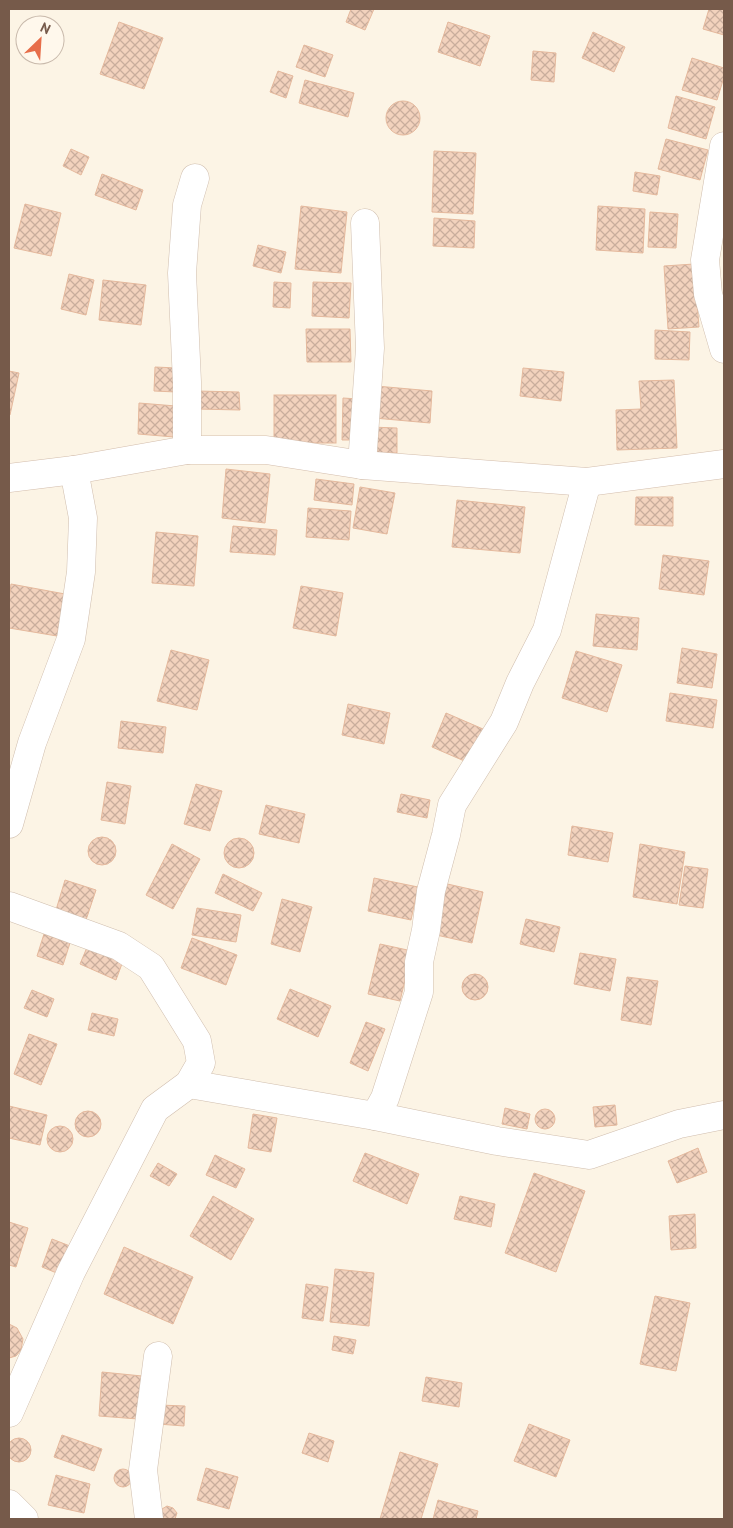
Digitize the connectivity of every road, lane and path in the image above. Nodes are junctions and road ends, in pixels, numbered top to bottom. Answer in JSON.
{"nodes":[{"id":1,"x":724,"y":146,"type":"edge"},
{"id":2,"x":195,"y":178,"type":"dead end"},
{"id":3,"x":365,"y":223,"type":"dead end"},
{"id":4,"x":724,"y":349,"type":"edge"},
{"id":5,"x":187,"y":450,"type":"junction"},
{"id":6,"x":724,"y":464,"type":"edge"},
{"id":7,"x":362,"y":465,"type":"junction"},
{"id":8,"x":74,"y":470,"type":"junction"},
{"id":9,"x":9,"y":478,"type":"edge"},
{"id":10,"x":587,"y":482,"type":"junction"},
{"id":11,"x":9,"y":824,"type":"edge"},
{"id":12,"x":9,"y":906,"type":"edge"},
{"id":13,"x":189,"y":1084,"type":"junction"},
{"id":14,"x":724,"y":1115,"type":"edge"},
{"id":15,"x":375,"y":1116,"type":"junction"},
{"id":16,"x":158,"y":1356,"type":"dead end"},
{"id":17,"x":9,"y":1413,"type":"edge"},
{"id":18,"x":9,"y":1504,"type":"edge"},
{"id":19,"x":24,"y":1519,"type":"edge"},
{"id":20,"x":149,"y":1519,"type":"edge"}],
"edges":[{"from":1,"to":4,"type":"street"},
{"from":2,"to":5,"type":"street"},
{"from":3,"to":7,"type":"street"},
{"from":5,"to":7,"type":"street"},
{"from":5,"to":8,"type":"street"},
{"from":6,"to":10,"type":"street"},
{"from":7,"to":10,"type":"street"},
{"from":8,"to":9,"type":"street"},
{"from":8,"to":11,"type":"street"},
{"from":10,"to":15,"type":"street"},
{"from":12,"to":13,"type":"street"},
{"from":13,"to":15,"type":"street"},
{"from":13,"to":17,"type":"street"},
{"from":14,"to":15,"type":"street"},
{"from":16,"to":20,"type":"street"},
{"from":18,"to":19,"type":"street"}]}
